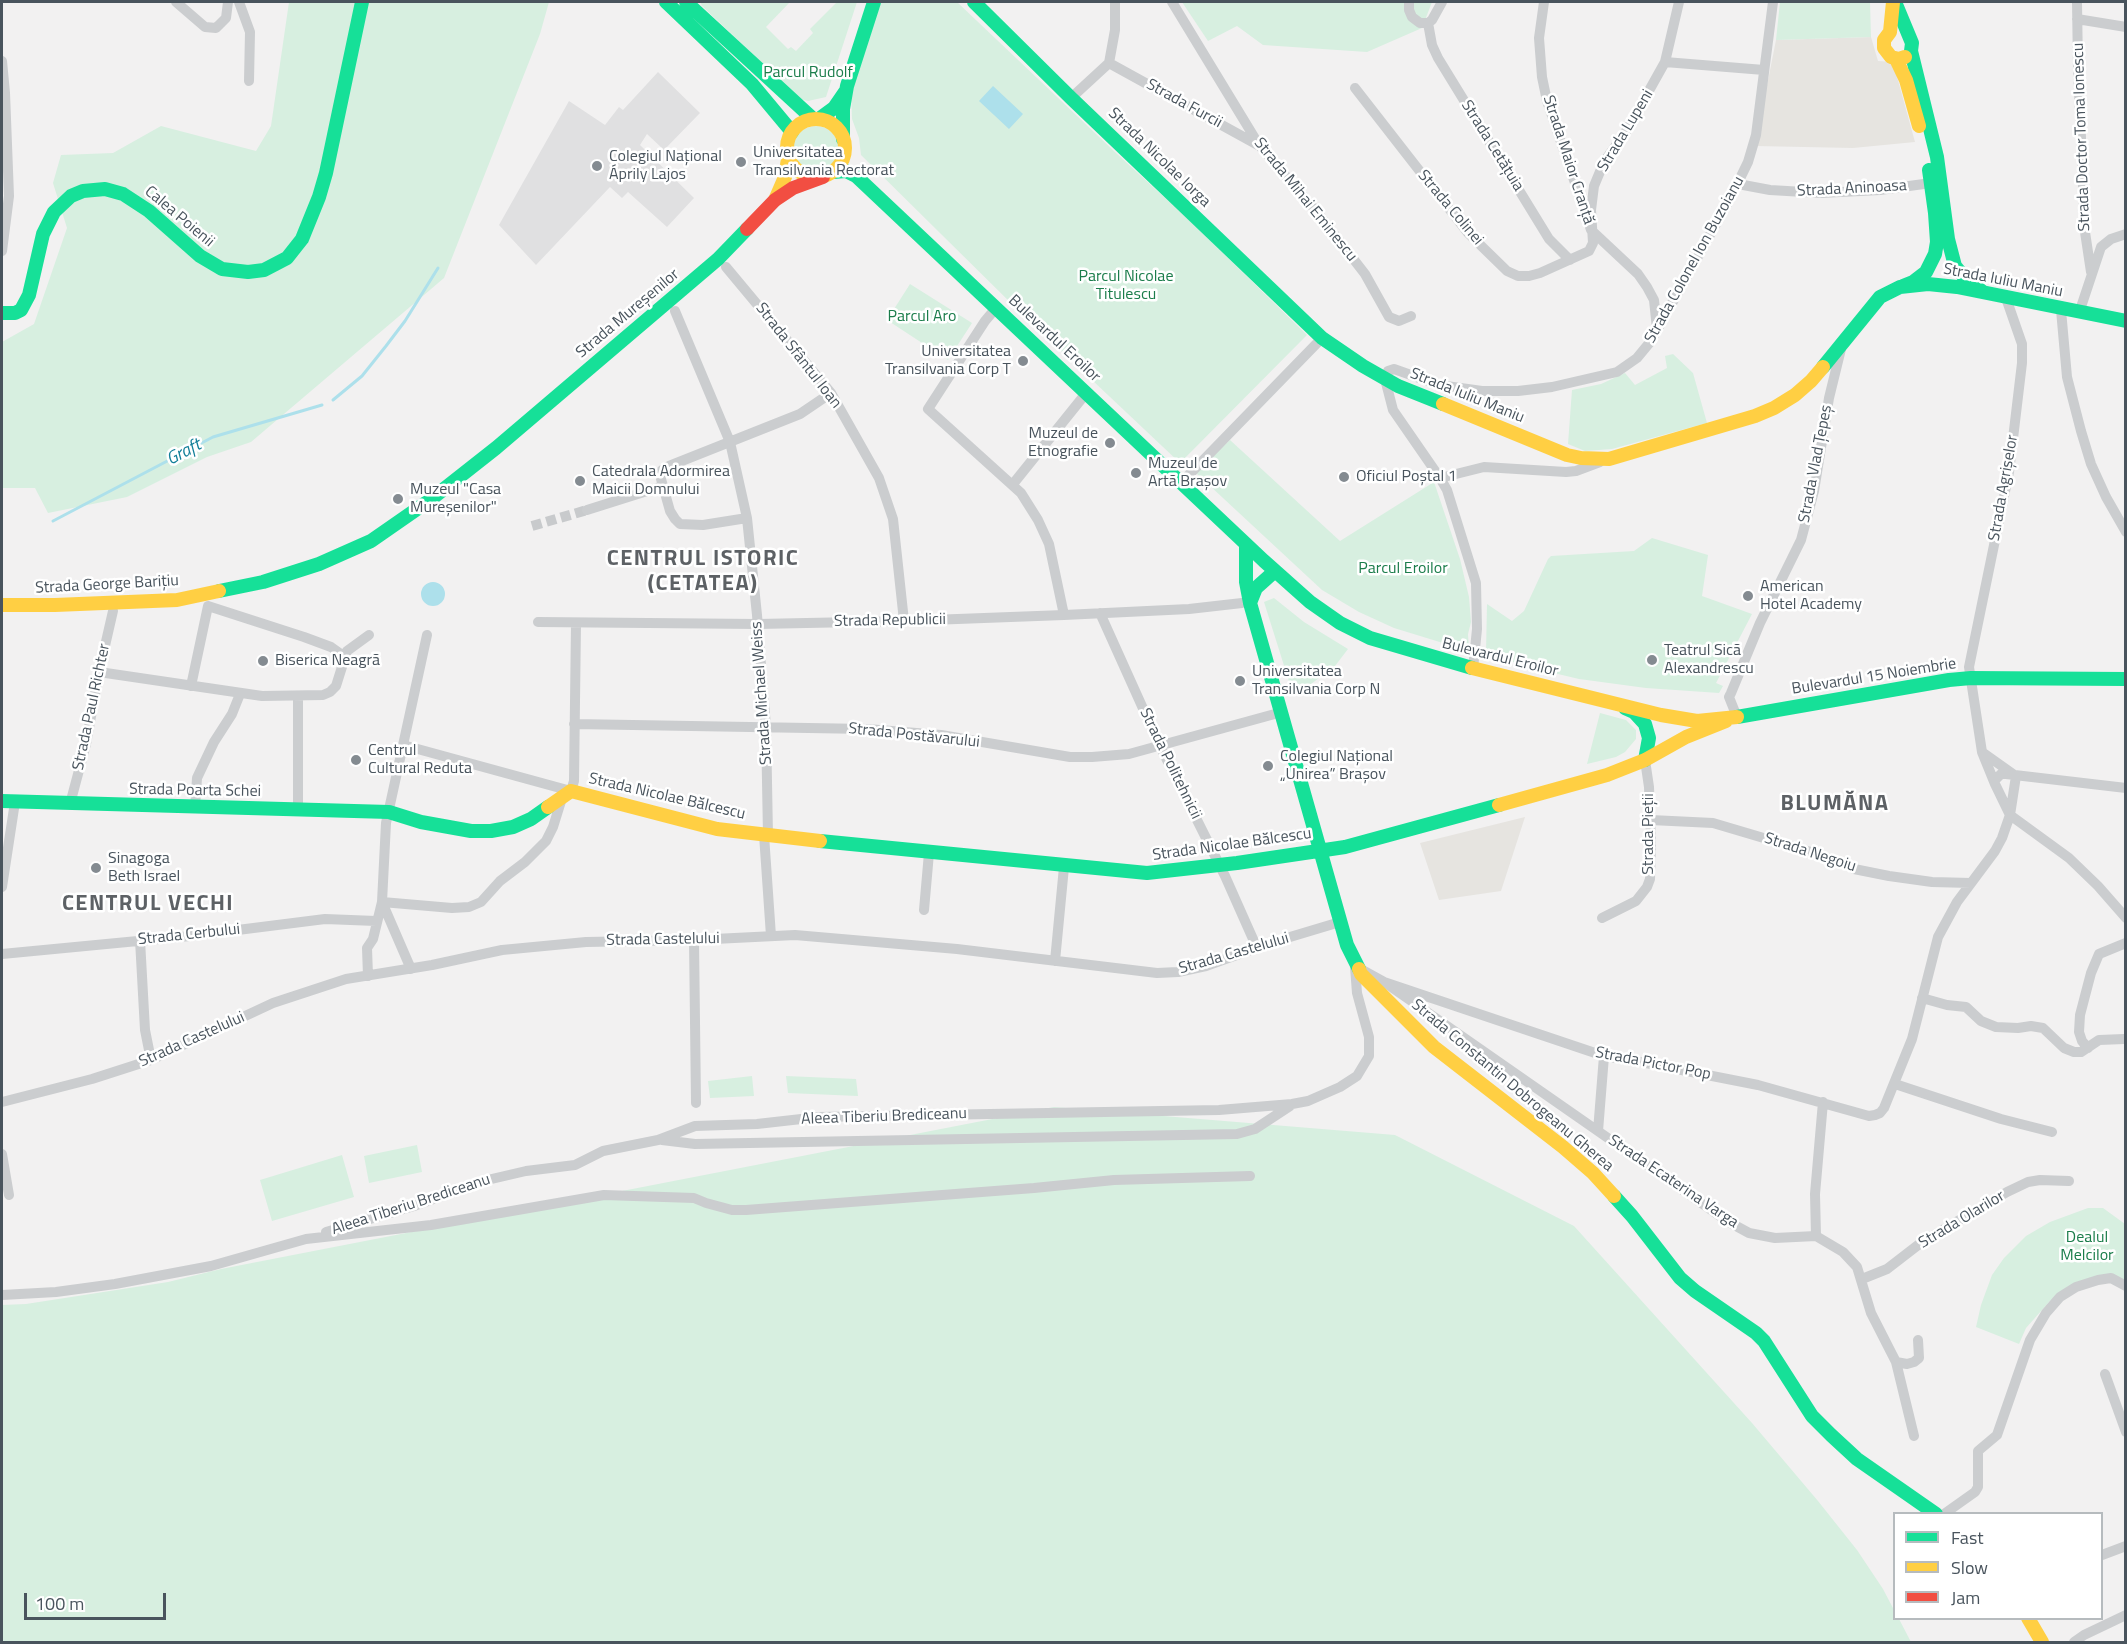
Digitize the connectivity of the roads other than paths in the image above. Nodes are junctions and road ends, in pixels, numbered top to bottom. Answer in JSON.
{"nodes":[{"id":1,"x":176,"y":2,"type":"edge"},
{"id":2,"x":228,"y":2,"type":"edge"},
{"id":3,"x":239,"y":2,"type":"edge"},
{"id":4,"x":362,"y":2,"type":"edge"},
{"id":5,"x":666,"y":2,"type":"edge"},
{"id":6,"x":687,"y":2,"type":"edge"},
{"id":7,"x":874,"y":2,"type":"edge"},
{"id":8,"x":974,"y":2,"type":"edge"},
{"id":9,"x":1115,"y":2,"type":"edge"},
{"id":10,"x":1172,"y":2,"type":"edge"},
{"id":11,"x":1409,"y":2,"type":"edge"},
{"id":12,"x":1442,"y":2,"type":"edge"},
{"id":13,"x":1544,"y":2,"type":"edge"},
{"id":14,"x":1679,"y":2,"type":"edge"},
{"id":15,"x":1773,"y":2,"type":"edge"},
{"id":16,"x":1894,"y":2,"type":"edge"},
{"id":17,"x":2077,"y":2,"type":"edge"},
{"id":18,"x":681,"y":15,"type":"junction"},
{"id":19,"x":2077,"y":19,"type":"junction"},
{"id":20,"x":1428,"y":23,"type":"junction"},
{"id":21,"x":2126,"y":27,"type":"edge"},
{"id":22,"x":1890,"y":32,"type":"junction"},
{"id":23,"x":1906,"y":32,"type":"junction"},
{"id":24,"x":1911,"y":51,"type":"junction"},
{"id":25,"x":1896,"y":58,"type":"junction"},
{"id":26,"x":2,"y":61,"type":"edge"},
{"id":27,"x":1665,"y":62,"type":"junction"},
{"id":28,"x":1108,"y":63,"type":"junction"},
{"id":29,"x":1764,"y":70,"type":"junction"},
{"id":30,"x":249,"y":81,"type":"dead end"},
{"id":31,"x":848,"y":86,"type":"junction"},
{"id":32,"x":1355,"y":88,"type":"dead end"},
{"id":33,"x":1071,"y":98,"type":"junction"},
{"id":34,"x":815,"y":119,"type":"junction"},
{"id":35,"x":792,"y":132,"type":"junction"},
{"id":36,"x":843,"y":139,"type":"junction"},
{"id":37,"x":1259,"y":145,"type":"junction"},
{"id":38,"x":788,"y":159,"type":"junction"},
{"id":39,"x":828,"y":174,"type":"junction"},
{"id":40,"x":1931,"y":183,"type":"junction"},
{"id":41,"x":1738,"y":184,"type":"junction"},
{"id":42,"x":775,"y":200,"type":"junction"},
{"id":43,"x":1591,"y":230,"type":"junction"},
{"id":44,"x":2126,"y":234,"type":"edge"},
{"id":45,"x":2086,"y":246,"type":"junction"},
{"id":46,"x":2101,"y":247,"type":"junction"},
{"id":47,"x":2,"y":251,"type":"edge"},
{"id":48,"x":1570,"y":260,"type":"junction"},
{"id":49,"x":726,"y":267,"type":"dead end"},
{"id":50,"x":2091,"y":272,"type":"junction"},
{"id":51,"x":1900,"y":287,"type":"junction"},
{"id":52,"x":1986,"y":293,"type":"junction"},
{"id":53,"x":2006,"y":298,"type":"junction"},
{"id":54,"x":996,"y":308,"type":"junction"},
{"id":55,"x":2061,"y":310,"type":"junction"},
{"id":56,"x":675,"y":311,"type":"dead end"},
{"id":57,"x":2,"y":313,"type":"edge"},
{"id":58,"x":2079,"y":313,"type":"junction"},
{"id":59,"x":1411,"y":316,"type":"dead end"},
{"id":60,"x":2126,"y":321,"type":"edge"},
{"id":61,"x":1657,"y":330,"type":"junction"},
{"id":62,"x":1322,"y":338,"type":"junction"},
{"id":63,"x":1844,"y":340,"type":"junction"},
{"id":64,"x":1385,"y":379,"type":"junction"},
{"id":65,"x":1087,"y":392,"type":"junction"},
{"id":66,"x":831,"y":393,"type":"junction"},
{"id":67,"x":730,"y":442,"type":"junction"},
{"id":68,"x":1609,"y":459,"type":"junction"},
{"id":69,"x":1440,"y":478,"type":"junction"},
{"id":70,"x":1182,"y":482,"type":"junction"},
{"id":71,"x":1014,"y":484,"type":"junction"},
{"id":72,"x":663,"y":486,"type":"junction"},
{"id":73,"x":587,"y":510,"type":"tunnel mouth"},
{"id":74,"x":747,"y":518,"type":"junction"},
{"id":75,"x":2126,"y":532,"type":"edge"},
{"id":76,"x":1246,"y":544,"type":"junction"},
{"id":77,"x":352,"y":550,"type":"joint"},
{"id":78,"x":1275,"y":572,"type":"junction"},
{"id":79,"x":1246,"y":603,"type":"junction"},
{"id":80,"x":2,"y":605,"type":"edge"},
{"id":81,"x":113,"y":611,"type":"dead end"},
{"id":82,"x":1100,"y":613,"type":"junction"},
{"id":83,"x":1064,"y":615,"type":"junction"},
{"id":84,"x":904,"y":621,"type":"junction"},
{"id":85,"x":538,"y":622,"type":"dead end"},
{"id":86,"x":576,"y":623,"type":"junction"},
{"id":87,"x":758,"y":624,"type":"junction"},
{"id":88,"x":369,"y":635,"type":"dead end"},
{"id":89,"x":427,"y":635,"type":"dead end"},
{"id":90,"x":345,"y":657,"type":"junction"},
{"id":91,"x":1473,"y":669,"type":"junction"},
{"id":92,"x":99,"y":672,"type":"junction"},
{"id":93,"x":1971,"y":678,"type":"junction"},
{"id":94,"x":2126,"y":679,"type":"edge"},
{"id":95,"x":191,"y":686,"type":"junction"},
{"id":96,"x":240,"y":694,"type":"junction"},
{"id":97,"x":298,"y":696,"type":"junction"},
{"id":98,"x":1614,"y":703,"type":"junction"},
{"id":99,"x":1282,"y":712,"type":"junction"},
{"id":100,"x":1737,"y":717,"type":"junction"},
{"id":101,"x":574,"y":724,"type":"junction"},
{"id":102,"x":766,"y":727,"type":"junction"},
{"id":103,"x":1160,"y":744,"type":"junction"},
{"id":104,"x":403,"y":745,"type":"junction"},
{"id":105,"x":1982,"y":752,"type":"junction"},
{"id":106,"x":1645,"y":760,"type":"junction"},
{"id":107,"x":2016,"y":776,"type":"junction"},
{"id":108,"x":1994,"y":782,"type":"junction"},
{"id":109,"x":2126,"y":788,"type":"edge"},
{"id":110,"x":567,"y":795,"type":"junction"},
{"id":111,"x":8,"y":802,"type":"edge"},
{"id":112,"x":70,"y":804,"type":"junction"},
{"id":113,"x":195,"y":808,"type":"junction"},
{"id":114,"x":297,"y":810,"type":"junction"},
{"id":115,"x":389,"y":812,"type":"junction"},
{"id":116,"x":2010,"y":815,"type":"junction"},
{"id":117,"x":1651,"y":820,"type":"junction"},
{"id":118,"x":766,"y":836,"type":"junction"},
{"id":119,"x":1321,"y":850,"type":"junction"},
{"id":120,"x":929,"y":853,"type":"junction"},
{"id":121,"x":1219,"y":865,"type":"junction"},
{"id":122,"x":1064,"y":867,"type":"junction"},
{"id":123,"x":1971,"y":883,"type":"junction"},
{"id":124,"x":2,"y":888,"type":"edge"},
{"id":125,"x":382,"y":902,"type":"junction"},
{"id":126,"x":924,"y":910,"type":"dead end"},
{"id":127,"x":1602,"y":918,"type":"dead end"},
{"id":128,"x":2126,"y":918,"type":"edge"},
{"id":129,"x":376,"y":921,"type":"junction"},
{"id":130,"x":1340,"y":922,"type":"junction"},
{"id":131,"x":771,"y":936,"type":"junction"},
{"id":132,"x":140,"y":940,"type":"junction"},
{"id":133,"x":694,"y":940,"type":"junction"},
{"id":134,"x":2126,"y":943,"type":"edge"},
{"id":135,"x":1257,"y":948,"type":"junction"},
{"id":136,"x":2,"y":954,"type":"edge"},
{"id":137,"x":1055,"y":961,"type":"junction"},
{"id":138,"x":1355,"y":964,"type":"junction"},
{"id":139,"x":411,"y":969,"type":"junction"},
{"id":140,"x":368,"y":976,"type":"junction"},
{"id":141,"x":1383,"y":982,"type":"junction"},
{"id":142,"x":1922,"y":998,"type":"junction"},
{"id":143,"x":2124,"y":1039,"type":"dead end"},
{"id":144,"x":2088,"y":1048,"type":"junction"},
{"id":145,"x":1604,"y":1056,"type":"junction"},
{"id":146,"x":151,"y":1060,"type":"junction"},
{"id":147,"x":1895,"y":1084,"type":"junction"},
{"id":148,"x":2,"y":1102,"type":"edge"},
{"id":149,"x":1823,"y":1102,"type":"junction"},
{"id":150,"x":696,"y":1103,"type":"dead end"},
{"id":151,"x":1292,"y":1104,"type":"junction"},
{"id":152,"x":1598,"y":1131,"type":"junction"},
{"id":153,"x":2052,"y":1132,"type":"dead end"},
{"id":154,"x":658,"y":1140,"type":"junction"},
{"id":155,"x":2,"y":1154,"type":"edge"},
{"id":156,"x":1250,"y":1176,"type":"dead end"},
{"id":157,"x":2069,"y":1181,"type":"dead end"},
{"id":158,"x":9,"y":1195,"type":"dead end"},
{"id":159,"x":1816,"y":1236,"type":"junction"},
{"id":160,"x":306,"y":1239,"type":"junction"},
{"id":161,"x":1862,"y":1280,"type":"junction"},
{"id":162,"x":2126,"y":1286,"type":"edge"},
{"id":163,"x":2,"y":1294,"type":"edge"},
{"id":164,"x":1918,"y":1340,"type":"dead end"},
{"id":165,"x":1896,"y":1362,"type":"junction"},
{"id":166,"x":2105,"y":1374,"type":"dead end"},
{"id":167,"x":2126,"y":1432,"type":"edge"},
{"id":168,"x":1914,"y":1436,"type":"dead end"},
{"id":169,"x":1933,"y":1512,"type":"edge"},
{"id":170,"x":1947,"y":1512,"type":"edge"},
{"id":171,"x":2126,"y":1546,"type":"edge"},
{"id":172,"x":2103,"y":1555,"type":"edge"},
{"id":173,"x":2126,"y":1615,"type":"edge"},
{"id":174,"x":2029,"y":1620,"type":"edge"},
{"id":175,"x":2042,"y":1642,"type":"edge"},
{"id":176,"x":2074,"y":1642,"type":"edge"}],
"edges":[{"from":1,"to":2,"type":"street"},
{"from":3,"to":30,"type":"street"},
{"from":4,"to":57,"type":"street","name":"Calea Poienii"},
{"from":5,"to":18,"type":"street"},
{"from":6,"to":18,"type":"street"},
{"from":6,"to":34,"type":"street"},
{"from":7,"to":31,"type":"street"},
{"from":8,"to":33,"type":"street","name":"Strada Nicolae Iorga"},
{"from":9,"to":28,"type":"street"},
{"from":10,"to":37,"type":"street","name":"Strada Mihai Eminescu"},
{"from":11,"to":20,"type":"street"},
{"from":12,"to":20,"type":"street"},
{"from":13,"to":43,"type":"street","name":"Strada Maior Cranță"},
{"from":14,"to":27,"type":"street","name":"Strada Lupeni"},
{"from":15,"to":29,"type":"street","name":"Strada Colonel Ion Buzoianu"},
{"from":16,"to":22,"type":"street"},
{"from":16,"to":23,"type":"street"},
{"from":17,"to":19,"type":"street","name":"Strada Doctor Toma Ionescu"},
{"from":18,"to":35,"type":"street"},
{"from":19,"to":21,"type":"street"},
{"from":19,"to":45,"type":"street","name":"Strada Doctor Toma Ionescu"},
{"from":20,"to":48,"type":"street","name":"Strada Cetățuia"},
{"from":22,"to":23,"type":"street"},
{"from":22,"to":25,"type":"street"},
{"from":23,"to":24,"type":"street"},
{"from":24,"to":25,"type":"street"},
{"from":24,"to":52,"type":"street"},
{"from":25,"to":40,"type":"street"},
{"from":26,"to":47,"type":"street"},
{"from":27,"to":29,"type":"street"},
{"from":27,"to":43,"type":"street","name":"Strada Lupeni"},
{"from":28,"to":33,"type":"street"},
{"from":28,"to":37,"type":"street","name":"Strada Furcii"},
{"from":29,"to":41,"type":"street","name":"Strada Colonel Ion Buzoianu"},
{"from":31,"to":34,"type":"street"},
{"from":31,"to":36,"type":"street"},
{"from":32,"to":48,"type":"street","name":"Strada Colinei"},
{"from":33,"to":62,"type":"street","name":"Strada Nicolae Iorga"},
{"from":34,"to":35,"type":"street"},
{"from":34,"to":36,"type":"street"},
{"from":35,"to":38,"type":"street"},
{"from":36,"to":39,"type":"street"},
{"from":37,"to":59,"type":"street","name":"Strada Mihai Eminescu"},
{"from":38,"to":39,"type":"street"},
{"from":38,"to":42,"type":"street","name":"Strada Mureșenilor"},
{"from":39,"to":42,"type":"street","name":"Strada Mureșenilor"},
{"from":39,"to":54,"type":"street","name":"Bulevardul Eroilor"},
{"from":40,"to":41,"type":"street","name":"Strada Aninoasa"},
{"from":40,"to":51,"type":"street"},
{"from":41,"to":61,"type":"street","name":"Strada Colonel Ion Buzoianu"},
{"from":42,"to":77,"type":"street","name":"Strada Mureșenilor"},
{"from":43,"to":48,"type":"street","name":"Strada Lupeni"},
{"from":43,"to":61,"type":"street","name":"Strada Maior Cranță"},
{"from":44,"to":46,"type":"street"},
{"from":45,"to":46,"type":"street"},
{"from":45,"to":50,"type":"street","name":"Strada Doctor Toma Ionescu"},
{"from":46,"to":50,"type":"street"},
{"from":49,"to":66,"type":"street","name":"Strada Sfântul Ioan"},
{"from":50,"to":58,"type":"street"},
{"from":51,"to":52,"type":"street","name":"Strada Iuliu Maniu"},
{"from":51,"to":63,"type":"street","name":"Strada Iuliu Maniu"},
{"from":52,"to":53,"type":"street","name":"Strada Iuliu Maniu"},
{"from":53,"to":55,"type":"street","name":"Strada Iuliu Maniu"},
{"from":53,"to":93,"type":"street","name":"Strada Agrișelor"},
{"from":54,"to":65,"type":"street","name":"Bulevardul Eroilor"},
{"from":54,"to":71,"type":"street"},
{"from":55,"to":58,"type":"street","name":"Strada Iuliu Maniu"},
{"from":55,"to":75,"type":"street"},
{"from":56,"to":67,"type":"street","name":"Strada Michael Weiss"},
{"from":58,"to":60,"type":"street","name":"Strada Iuliu Maniu"},
{"from":61,"to":64,"type":"street","name":"Strada Colonel Ion Buzoianu"},
{"from":62,"to":64,"type":"street","name":"Strada Iuliu Maniu"},
{"from":62,"to":70,"type":"street"},
{"from":63,"to":68,"type":"street","name":"Strada Iuliu Maniu"},
{"from":63,"to":100,"type":"street","name":"Strada Vlad Țepeș"},
{"from":64,"to":68,"type":"street","name":"Strada Iuliu Maniu"},
{"from":64,"to":69,"type":"street"},
{"from":65,"to":70,"type":"street","name":"Bulevardul Eroilor"},
{"from":65,"to":71,"type":"street"},
{"from":66,"to":67,"type":"street"},
{"from":66,"to":84,"type":"street","name":"Strada Sfântul Ioan"},
{"from":67,"to":72,"type":"street"},
{"from":67,"to":74,"type":"street","name":"Strada Michael Weiss"},
{"from":68,"to":69,"type":"street","name":"Strada Iuliu Maniu"},
{"from":69,"to":91,"type":"street"},
{"from":70,"to":76,"type":"street","name":"Bulevardul Eroilor"},
{"from":71,"to":83,"type":"street"},
{"from":72,"to":73,"type":"street"},
{"from":72,"to":74,"type":"street"},
{"from":74,"to":87,"type":"street","name":"Strada Michael Weiss"},
{"from":76,"to":78,"type":"street","name":"Bulevardul Eroilor"},
{"from":76,"to":79,"type":"street"},
{"from":77,"to":80,"type":"street","name":"Strada George Barițiu"},
{"from":78,"to":79,"type":"street"},
{"from":78,"to":91,"type":"street","name":"Bulevardul Eroilor"},
{"from":79,"to":82,"type":"street","name":"Strada Republicii"},
{"from":79,"to":99,"type":"street"},
{"from":81,"to":92,"type":"street","name":"Strada Paul Richter"},
{"from":82,"to":83,"type":"street","name":"Strada Republicii"},
{"from":82,"to":103,"type":"street","name":"Strada Politehnicii"},
{"from":83,"to":84,"type":"street","name":"Strada Republicii"},
{"from":84,"to":87,"type":"street","name":"Strada Republicii"},
{"from":85,"to":86,"type":"street","name":"Strada Republicii"},
{"from":86,"to":87,"type":"street","name":"Strada Republicii"},
{"from":86,"to":101,"type":"street"},
{"from":87,"to":102,"type":"street","name":"Strada Michael Weiss"},
{"from":88,"to":90,"type":"street"},
{"from":89,"to":104,"type":"street"},
{"from":90,"to":95,"type":"street"},
{"from":90,"to":97,"type":"street"},
{"from":91,"to":98,"type":"street","name":"Bulevardul Eroilor"},
{"from":92,"to":95,"type":"street"},
{"from":92,"to":112,"type":"street","name":"Strada Paul Richter"},
{"from":93,"to":94,"type":"street","name":"Bulevardul 15 Noiembrie"},
{"from":93,"to":100,"type":"street","name":"Bulevardul 15 Noiembrie"},
{"from":93,"to":105,"type":"street","name":"Strada Agrișelor"},
{"from":95,"to":96,"type":"street"},
{"from":96,"to":97,"type":"street"},
{"from":96,"to":113,"type":"street"},
{"from":97,"to":114,"type":"street"},
{"from":98,"to":100,"type":"street","name":"Bulevardul Eroilor"},
{"from":98,"to":106,"type":"street"},
{"from":99,"to":103,"type":"street","name":"Strada Postăvarului"},
{"from":99,"to":119,"type":"street"},
{"from":100,"to":106,"type":"street","name":"Strada Nicolae Bălcescu"},
{"from":101,"to":102,"type":"street","name":"Strada Postăvarului"},
{"from":101,"to":110,"type":"street"},
{"from":102,"to":103,"type":"street","name":"Strada Postăvarului"},
{"from":102,"to":118,"type":"street","name":"Strada Michael Weiss"},
{"from":103,"to":121,"type":"street","name":"Strada Politehnicii"},
{"from":104,"to":110,"type":"street"},
{"from":104,"to":115,"type":"street"},
{"from":105,"to":107,"type":"street"},
{"from":105,"to":108,"type":"street","name":"Strada Agrișelor"},
{"from":106,"to":117,"type":"street","name":"Strada Pieții"},
{"from":106,"to":119,"type":"street","name":"Strada Nicolae Bălcescu"},
{"from":107,"to":108,"type":"street"},
{"from":107,"to":109,"type":"street"},
{"from":107,"to":116,"type":"street"},
{"from":108,"to":116,"type":"street","name":"Strada Agrișelor"},
{"from":110,"to":115,"type":"street","name":"Strada Poarta Schei"},
{"from":110,"to":118,"type":"street","name":"Strada Nicolae Bălcescu"},
{"from":110,"to":125,"type":"street"},
{"from":111,"to":112,"type":"street","name":"Strada Poarta Schei"},
{"from":111,"to":124,"type":"street"},
{"from":112,"to":113,"type":"street","name":"Strada Poarta Schei"},
{"from":113,"to":114,"type":"street","name":"Strada Poarta Schei"},
{"from":114,"to":115,"type":"street","name":"Strada Poarta Schei"},
{"from":115,"to":125,"type":"street"},
{"from":116,"to":123,"type":"street"},
{"from":116,"to":128,"type":"street"},
{"from":117,"to":123,"type":"street","name":"Strada Negoiu"},
{"from":117,"to":127,"type":"street","name":"Strada Pieții"},
{"from":118,"to":120,"type":"street","name":"Strada Nicolae Bălcescu"},
{"from":118,"to":131,"type":"street","name":"Strada Michael Weiss"},
{"from":119,"to":121,"type":"street","name":"Strada Nicolae Bălcescu"},
{"from":119,"to":130,"type":"street","name":"Strada Constantin Dobrogeanu Gherea"},
{"from":120,"to":122,"type":"street","name":"Strada Nicolae Bălcescu"},
{"from":120,"to":126,"type":"street"},
{"from":121,"to":122,"type":"street","name":"Strada Nicolae Bălcescu"},
{"from":121,"to":135,"type":"street","name":"Strada Politehnicii"},
{"from":122,"to":137,"type":"street"},
{"from":123,"to":142,"type":"street"},
{"from":125,"to":129,"type":"street"},
{"from":125,"to":139,"type":"street"},
{"from":129,"to":132,"type":"street","name":"Strada Cerbului"},
{"from":129,"to":140,"type":"street"},
{"from":130,"to":135,"type":"street","name":"Strada Castelului"},
{"from":130,"to":138,"type":"street","name":"Strada Constantin Dobrogeanu Gherea"},
{"from":131,"to":133,"type":"street","name":"Strada Castelului"},
{"from":131,"to":137,"type":"street","name":"Strada Castelului"},
{"from":132,"to":136,"type":"street","name":"Strada Cerbului"},
{"from":132,"to":146,"type":"street"},
{"from":133,"to":139,"type":"street","name":"Strada Castelului"},
{"from":133,"to":150,"type":"street"},
{"from":134,"to":144,"type":"street"},
{"from":135,"to":137,"type":"street","name":"Strada Castelului"},
{"from":138,"to":141,"type":"street","name":"Strada Ecaterina Varga"},
{"from":138,"to":151,"type":"street","name":"Aleea Tiberiu Brediceanu"},
{"from":138,"to":169,"type":"street","name":"Strada Constantin Dobrogeanu Gherea"},
{"from":139,"to":140,"type":"street","name":"Strada Castelului"},
{"from":140,"to":146,"type":"street","name":"Strada Castelului"},
{"from":141,"to":145,"type":"street","name":"Strada Pictor Pop"},
{"from":141,"to":152,"type":"street","name":"Strada Ecaterina Varga"},
{"from":142,"to":144,"type":"street"},
{"from":142,"to":147,"type":"street"},
{"from":143,"to":144,"type":"street"},
{"from":145,"to":149,"type":"street","name":"Strada Pictor Pop"},
{"from":145,"to":152,"type":"street"},
{"from":146,"to":148,"type":"street","name":"Strada Castelului"},
{"from":147,"to":149,"type":"street","name":"Strada Pictor Pop"},
{"from":147,"to":153,"type":"street"},
{"from":149,"to":159,"type":"street"},
{"from":151,"to":154,"type":"street","name":"Aleea Tiberiu Brediceanu"},
{"from":151,"to":154,"type":"street"},
{"from":152,"to":159,"type":"street","name":"Strada Ecaterina Varga"},
{"from":154,"to":160,"type":"street","name":"Aleea Tiberiu Brediceanu"},
{"from":155,"to":158,"type":"street"},
{"from":156,"to":160,"type":"street"},
{"from":157,"to":161,"type":"street","name":"Strada Olarilor"},
{"from":159,"to":161,"type":"street"},
{"from":160,"to":163,"type":"street"},
{"from":161,"to":165,"type":"street"},
{"from":162,"to":170,"type":"street"},
{"from":164,"to":165,"type":"street"},
{"from":165,"to":168,"type":"street"},
{"from":166,"to":167,"type":"street"},
{"from":171,"to":172,"type":"street"},
{"from":173,"to":176,"type":"street"},
{"from":174,"to":175,"type":"street"}]}
